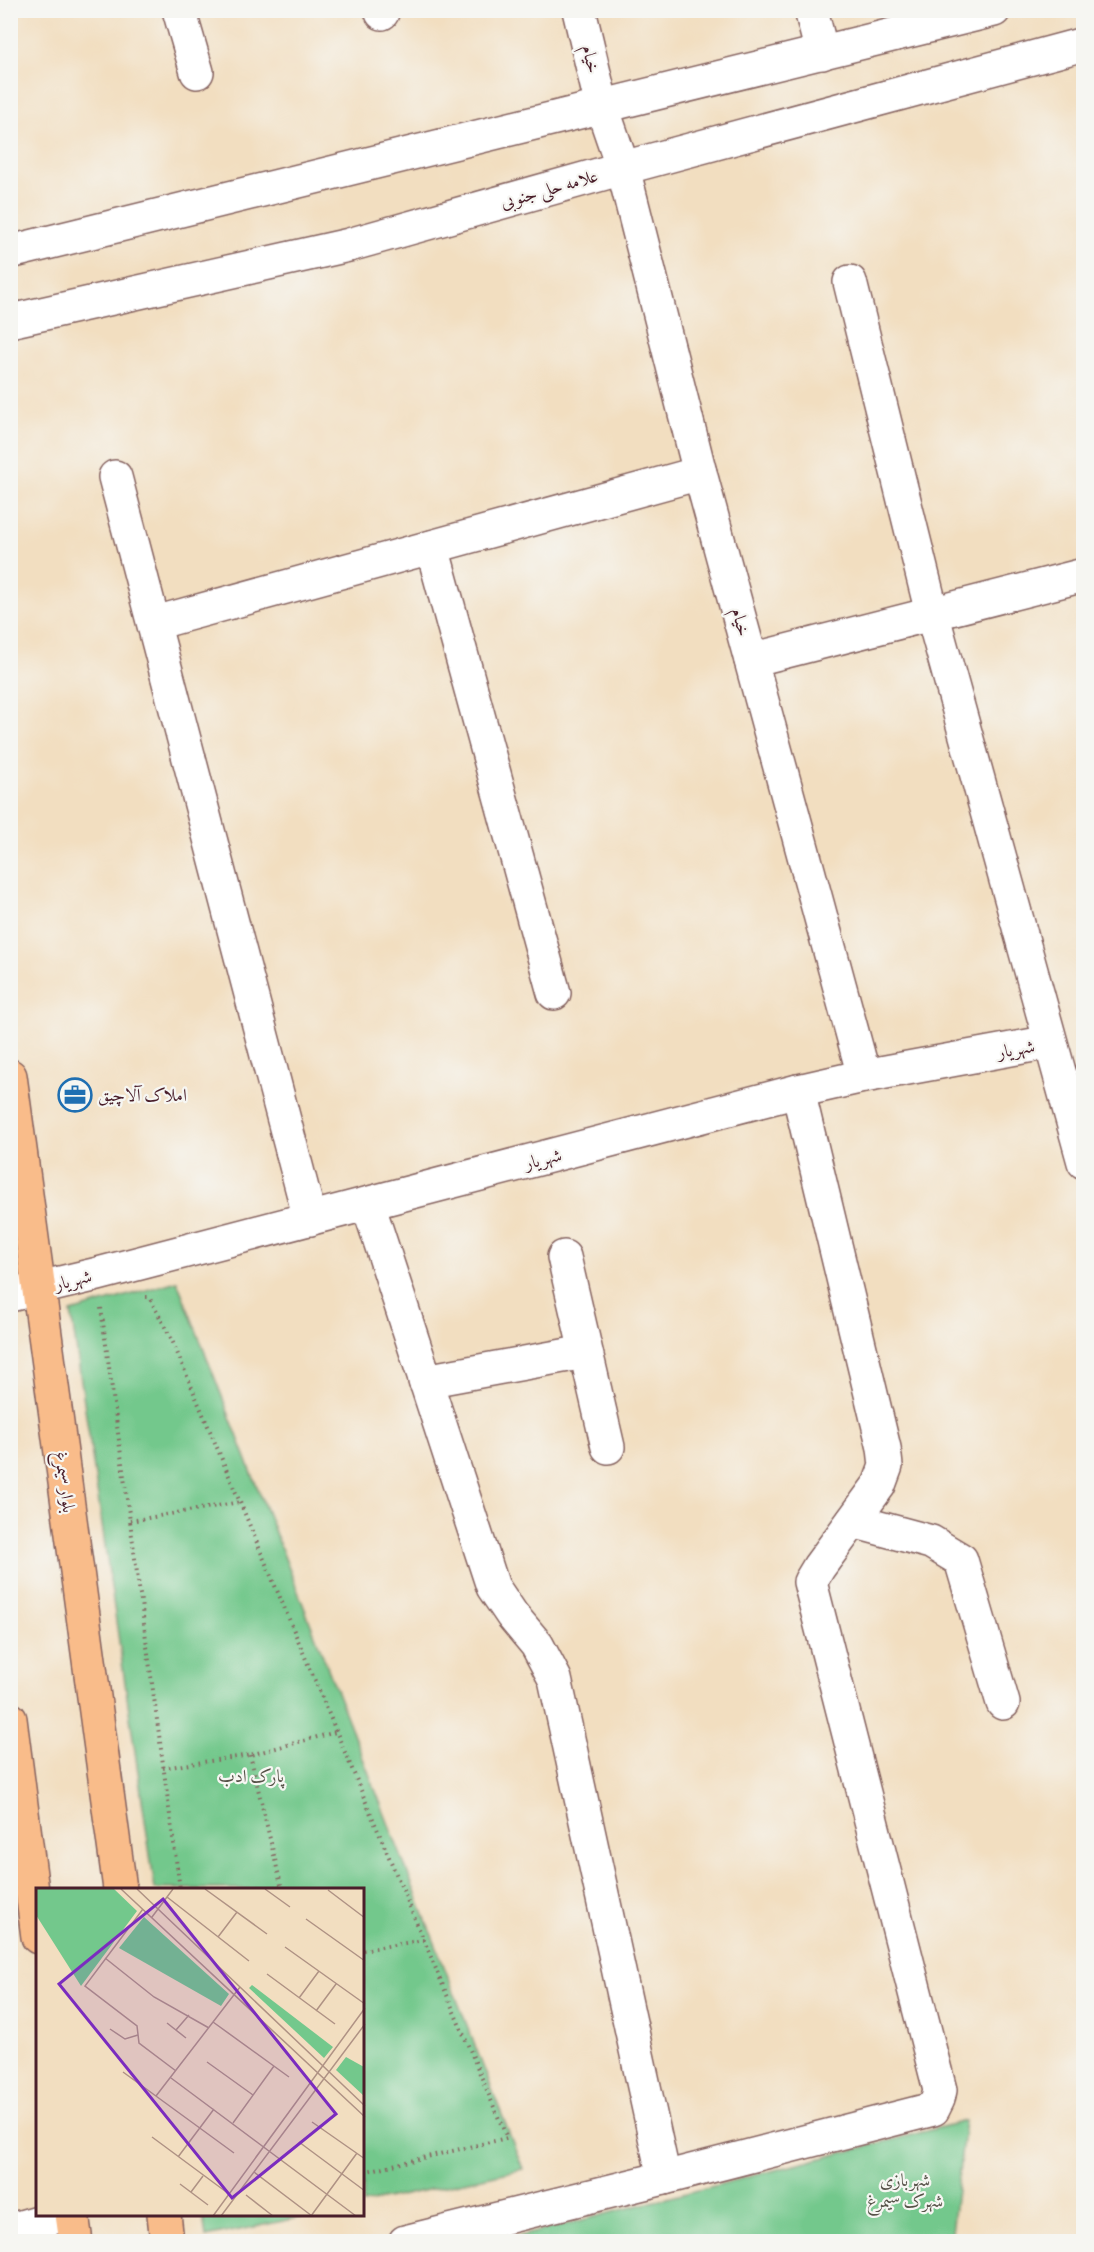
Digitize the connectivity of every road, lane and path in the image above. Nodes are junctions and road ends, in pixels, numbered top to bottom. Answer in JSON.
{"nodes":[{"id":1,"x":179,"y":10,"type":"edge"},
{"id":2,"x":579,"y":10,"type":"edge"},
{"id":3,"x":811,"y":10,"type":"edge"},
{"id":4,"x":994,"y":10,"type":"edge"},
{"id":5,"x":1083,"y":44,"type":"edge"},
{"id":6,"x":822,"y":53,"type":"junction"},
{"id":7,"x":197,"y":72,"type":"dead end"},
{"id":8,"x":602,"y":107,"type":"junction"},
{"id":9,"x":623,"y":168,"type":"junction"},
{"id":10,"x":10,"y":252,"type":"edge"},
{"id":11,"x":850,"y":282,"type":"dead end"},
{"id":12,"x":10,"y":321,"type":"edge"},
{"id":13,"x":700,"y":473,"type":"junction"},
{"id":14,"x":115,"y":477,"type":"dead end"},
{"id":15,"x":432,"y":547,"type":"junction"},
{"id":16,"x":1083,"y":575,"type":"edge"},
{"id":17,"x":932,"y":613,"type":"junction"},
{"id":18,"x":155,"y":623,"type":"junction"},
{"id":19,"x":751,"y":660,"type":"junction"},
{"id":20,"x":554,"y":993,"type":"dead end"},
{"id":21,"x":1050,"y":1042,"type":"junction"},
{"id":22,"x":10,"y":1076,"type":"edge"},
{"id":23,"x":864,"y":1076,"type":"junction"},
{"id":24,"x":798,"y":1091,"type":"junction"},
{"id":25,"x":1083,"y":1162,"type":"edge"},
{"id":26,"x":368,"y":1204,"type":"junction"},
{"id":27,"x":310,"y":1219,"type":"junction"},
{"id":28,"x":564,"y":1257,"type":"dead end"},
{"id":29,"x":25,"y":1292,"type":"edge"},
{"id":30,"x":139,"y":1298,"type":"dead end"},
{"id":31,"x":100,"y":1302,"type":"dead end"},
{"id":32,"x":585,"y":1352,"type":"junction"},
{"id":33,"x":425,"y":1381,"type":"junction"},
{"id":34,"x":608,"y":1447,"type":"dead end"},
{"id":35,"x":240,"y":1502,"type":"junction"},
{"id":36,"x":130,"y":1521,"type":"junction"},
{"id":37,"x":853,"y":1521,"type":"junction"},
{"id":38,"x":1003,"y":1703,"type":"dead end"},
{"id":39,"x":10,"y":1719,"type":"edge"},
{"id":40,"x":336,"y":1732,"type":"junction"},
{"id":41,"x":250,"y":1755,"type":"junction"},
{"id":42,"x":163,"y":1768,"type":"junction"},
{"id":43,"x":120,"y":1888,"type":"edge"},
{"id":44,"x":180,"y":1888,"type":"edge"},
{"id":45,"x":282,"y":1888,"type":"edge"},
{"id":46,"x":36,"y":1921,"type":"edge"},
{"id":47,"x":424,"y":1940,"type":"junction"},
{"id":48,"x":364,"y":1950,"type":"edge"},
{"id":49,"x":364,"y":2172,"type":"edge"},
{"id":50,"x":664,"y":2178,"type":"junction"},
{"id":51,"x":59,"y":2216,"type":"edge"},
{"id":52,"x":72,"y":2216,"type":"edge"},
{"id":53,"x":164,"y":2216,"type":"edge"},
{"id":54,"x":10,"y":2230,"type":"edge"},
{"id":55,"x":76,"y":2241,"type":"edge"},
{"id":56,"x":167,"y":2241,"type":"edge"},
{"id":57,"x":405,"y":2241,"type":"edge"}],
"edges":[{"from":1,"to":7,"type":"street"},
{"from":2,"to":8,"type":"street","name":"خیام"},
{"from":3,"to":6,"type":"street"},
{"from":4,"to":6,"type":"street"},
{"from":5,"to":9,"type":"street","name":"علامه حلی جنوبی"},
{"from":6,"to":8,"type":"street"},
{"from":8,"to":9,"type":"street","name":"خیام"},
{"from":8,"to":10,"type":"street"},
{"from":9,"to":12,"type":"street","name":"علامه حلی جنوبی"},
{"from":9,"to":13,"type":"street","name":"خیام"},
{"from":11,"to":17,"type":"street"},
{"from":13,"to":15,"type":"street"},
{"from":13,"to":19,"type":"street","name":"خیام"},
{"from":14,"to":18,"type":"street"},
{"from":15,"to":18,"type":"street"},
{"from":15,"to":20,"type":"street"},
{"from":16,"to":17,"type":"street"},
{"from":17,"to":19,"type":"street"},
{"from":17,"to":21,"type":"street"},
{"from":18,"to":27,"type":"street"},
{"from":19,"to":23,"type":"street","name":"خیام"},
{"from":21,"to":23,"type":"street","name":"شهریار"},
{"from":21,"to":25,"type":"street"},
{"from":22,"to":29,"type":"main road","name":"بلوار سیمرغ"},
{"from":23,"to":24,"type":"street","name":"شهریار"},
{"from":24,"to":26,"type":"street","name":"شهریار"},
{"from":24,"to":37,"type":"street"},
{"from":26,"to":27,"type":"street","name":"شهریار"},
{"from":26,"to":33,"type":"street"},
{"from":27,"to":29,"type":"street","name":"شهریار"},
{"from":28,"to":32,"type":"street"},
{"from":29,"to":43,"type":"main road","name":"بلوار سیمرغ"},
{"from":30,"to":35,"type":"path"},
{"from":31,"to":36,"type":"path"},
{"from":32,"to":33,"type":"street"},
{"from":32,"to":34,"type":"street"},
{"from":33,"to":50,"type":"street"},
{"from":35,"to":36,"type":"path"},
{"from":35,"to":40,"type":"path"},
{"from":36,"to":42,"type":"path"},
{"from":37,"to":38,"type":"street"},
{"from":37,"to":50,"type":"street"},
{"from":39,"to":46,"type":"main road"},
{"from":40,"to":41,"type":"path"},
{"from":40,"to":47,"type":"path"},
{"from":41,"to":42,"type":"path"},
{"from":41,"to":45,"type":"path"},
{"from":42,"to":44,"type":"path"},
{"from":47,"to":48,"type":"path"},
{"from":47,"to":49,"type":"path"},
{"from":50,"to":57,"type":"street"},
{"from":51,"to":54,"type":"street"},
{"from":52,"to":55,"type":"main road"},
{"from":53,"to":56,"type":"main road"}]}
